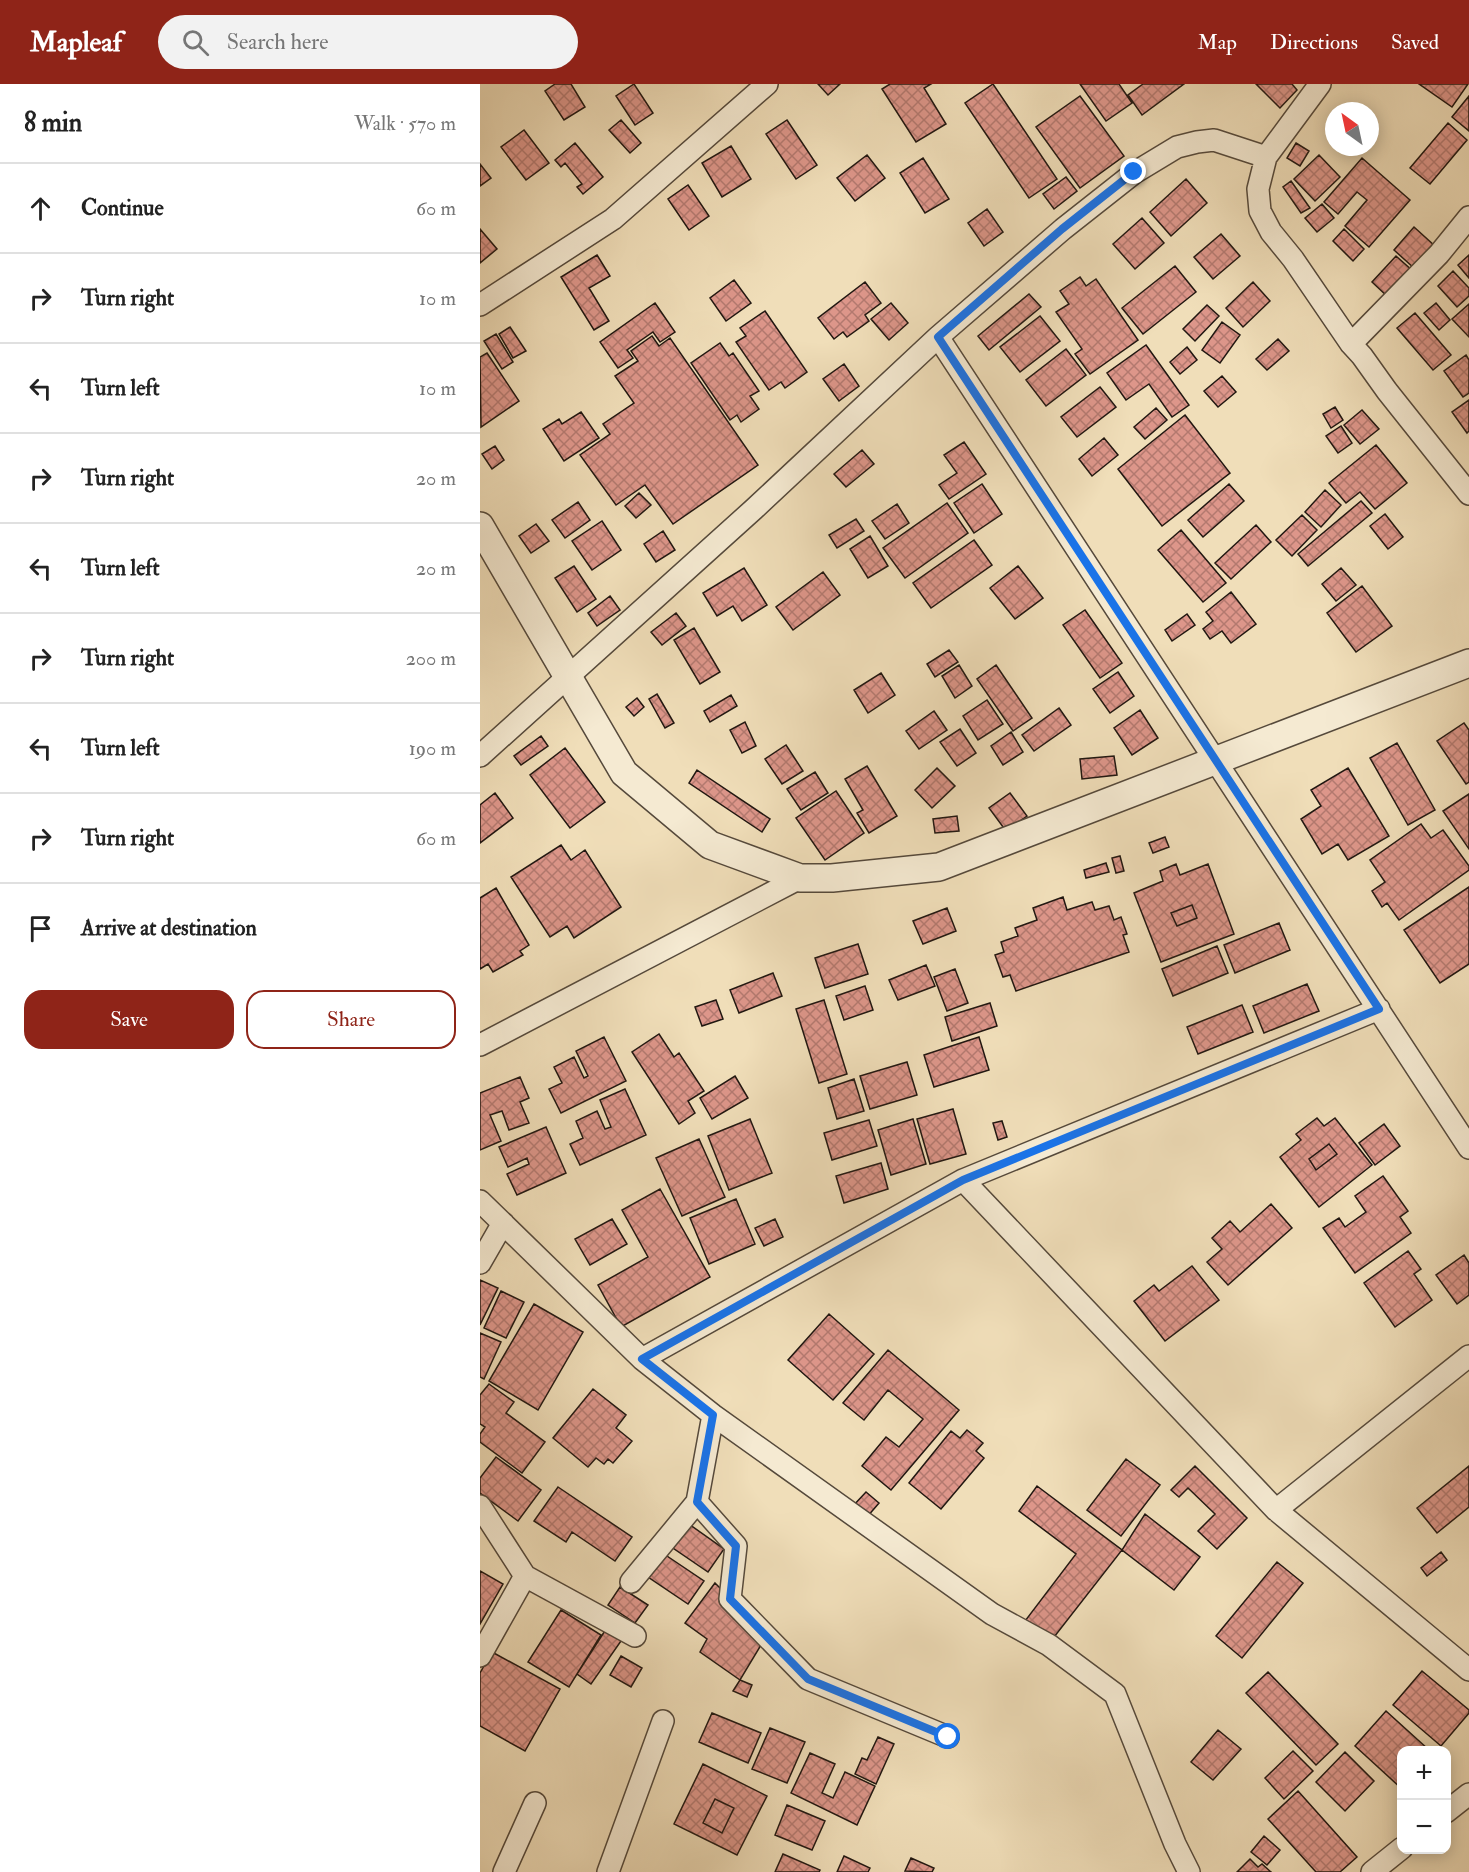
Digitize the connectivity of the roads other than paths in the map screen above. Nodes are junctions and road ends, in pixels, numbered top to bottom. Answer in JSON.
{"nodes":[{"id":1,"x":767,"y":84,"type":"edge"},
{"id":2,"x":1320,"y":84,"type":"edge"},
{"id":3,"x":1266,"y":157,"type":"junction"},
{"id":4,"x":1469,"y":217,"type":"edge"},
{"id":5,"x":480,"y":305,"type":"edge"},
{"id":6,"x":938,"y":337,"type":"junction"},
{"id":7,"x":1351,"y":344,"type":"junction"},
{"id":8,"x":1469,"y":494,"type":"edge"},
{"id":9,"x":480,"y":526,"type":"edge"},
{"id":10,"x":1469,"y":663,"type":"edge"},
{"id":11,"x":567,"y":677,"type":"junction"},
{"id":12,"x":480,"y":756,"type":"edge"},
{"id":13,"x":1216,"y":760,"type":"junction"},
{"id":14,"x":800,"y":878,"type":"junction"},
{"id":15,"x":1379,"y":1009,"type":"junction"},
{"id":16,"x":480,"y":1045,"type":"edge"},
{"id":17,"x":1469,"y":1148,"type":"edge"},
{"id":18,"x":963,"y":1180,"type":"junction"},
{"id":19,"x":480,"y":1201,"type":"edge"},
{"id":20,"x":503,"y":1223,"type":"junction"},
{"id":21,"x":480,"y":1263,"type":"edge"},
{"id":22,"x":1469,"y":1356,"type":"edge"},
{"id":23,"x":642,"y":1359,"type":"junction"},
{"id":24,"x":713,"y":1415,"type":"junction"},
{"id":25,"x":697,"y":1502,"type":"junction"},
{"id":26,"x":480,"y":1506,"type":"edge"},
{"id":27,"x":1276,"y":1510,"type":"junction"},
{"id":28,"x":525,"y":1575,"type":"junction"},
{"id":29,"x":631,"y":1582,"type":"dead end"},
{"id":30,"x":635,"y":1636,"type":"dead end"},
{"id":31,"x":480,"y":1656,"type":"edge"},
{"id":32,"x":1469,"y":1670,"type":"edge"},
{"id":33,"x":663,"y":1720,"type":"dead end"},
{"id":34,"x":948,"y":1737,"type":"dead end"},
{"id":35,"x":1469,"y":1794,"type":"edge"},
{"id":36,"x":535,"y":1803,"type":"dead end"},
{"id":37,"x":1451,"y":1808,"type":"edge"},
{"id":38,"x":1397,"y":1851,"type":"edge"},
{"id":39,"x":504,"y":1872,"type":"edge"},
{"id":40,"x":608,"y":1872,"type":"edge"},
{"id":41,"x":1189,"y":1872,"type":"edge"},
{"id":42,"x":1372,"y":1872,"type":"edge"}],
"edges":[{"from":1,"to":5,"type":"street"},
{"from":2,"to":3,"type":"street"},
{"from":3,"to":6,"type":"street"},
{"from":3,"to":7,"type":"street"},
{"from":4,"to":7,"type":"street"},
{"from":6,"to":11,"type":"street"},
{"from":6,"to":13,"type":"street"},
{"from":7,"to":8,"type":"street"},
{"from":9,"to":11,"type":"street"},
{"from":10,"to":13,"type":"street"},
{"from":11,"to":12,"type":"street"},
{"from":11,"to":14,"type":"street"},
{"from":13,"to":14,"type":"street"},
{"from":13,"to":15,"type":"street"},
{"from":14,"to":16,"type":"street"},
{"from":15,"to":17,"type":"street"},
{"from":15,"to":18,"type":"street"},
{"from":18,"to":23,"type":"street"},
{"from":18,"to":27,"type":"street"},
{"from":19,"to":20,"type":"street"},
{"from":20,"to":21,"type":"street"},
{"from":20,"to":23,"type":"street"},
{"from":22,"to":27,"type":"street"},
{"from":23,"to":24,"type":"street"},
{"from":24,"to":25,"type":"street"},
{"from":24,"to":41,"type":"street"},
{"from":25,"to":29,"type":"street"},
{"from":25,"to":34,"type":"street"},
{"from":26,"to":28,"type":"street"},
{"from":27,"to":32,"type":"street"},
{"from":28,"to":30,"type":"street"},
{"from":28,"to":31,"type":"street"},
{"from":33,"to":40,"type":"street"},
{"from":35,"to":37,"type":"street"},
{"from":36,"to":39,"type":"street"},
{"from":38,"to":42,"type":"street"}]}
